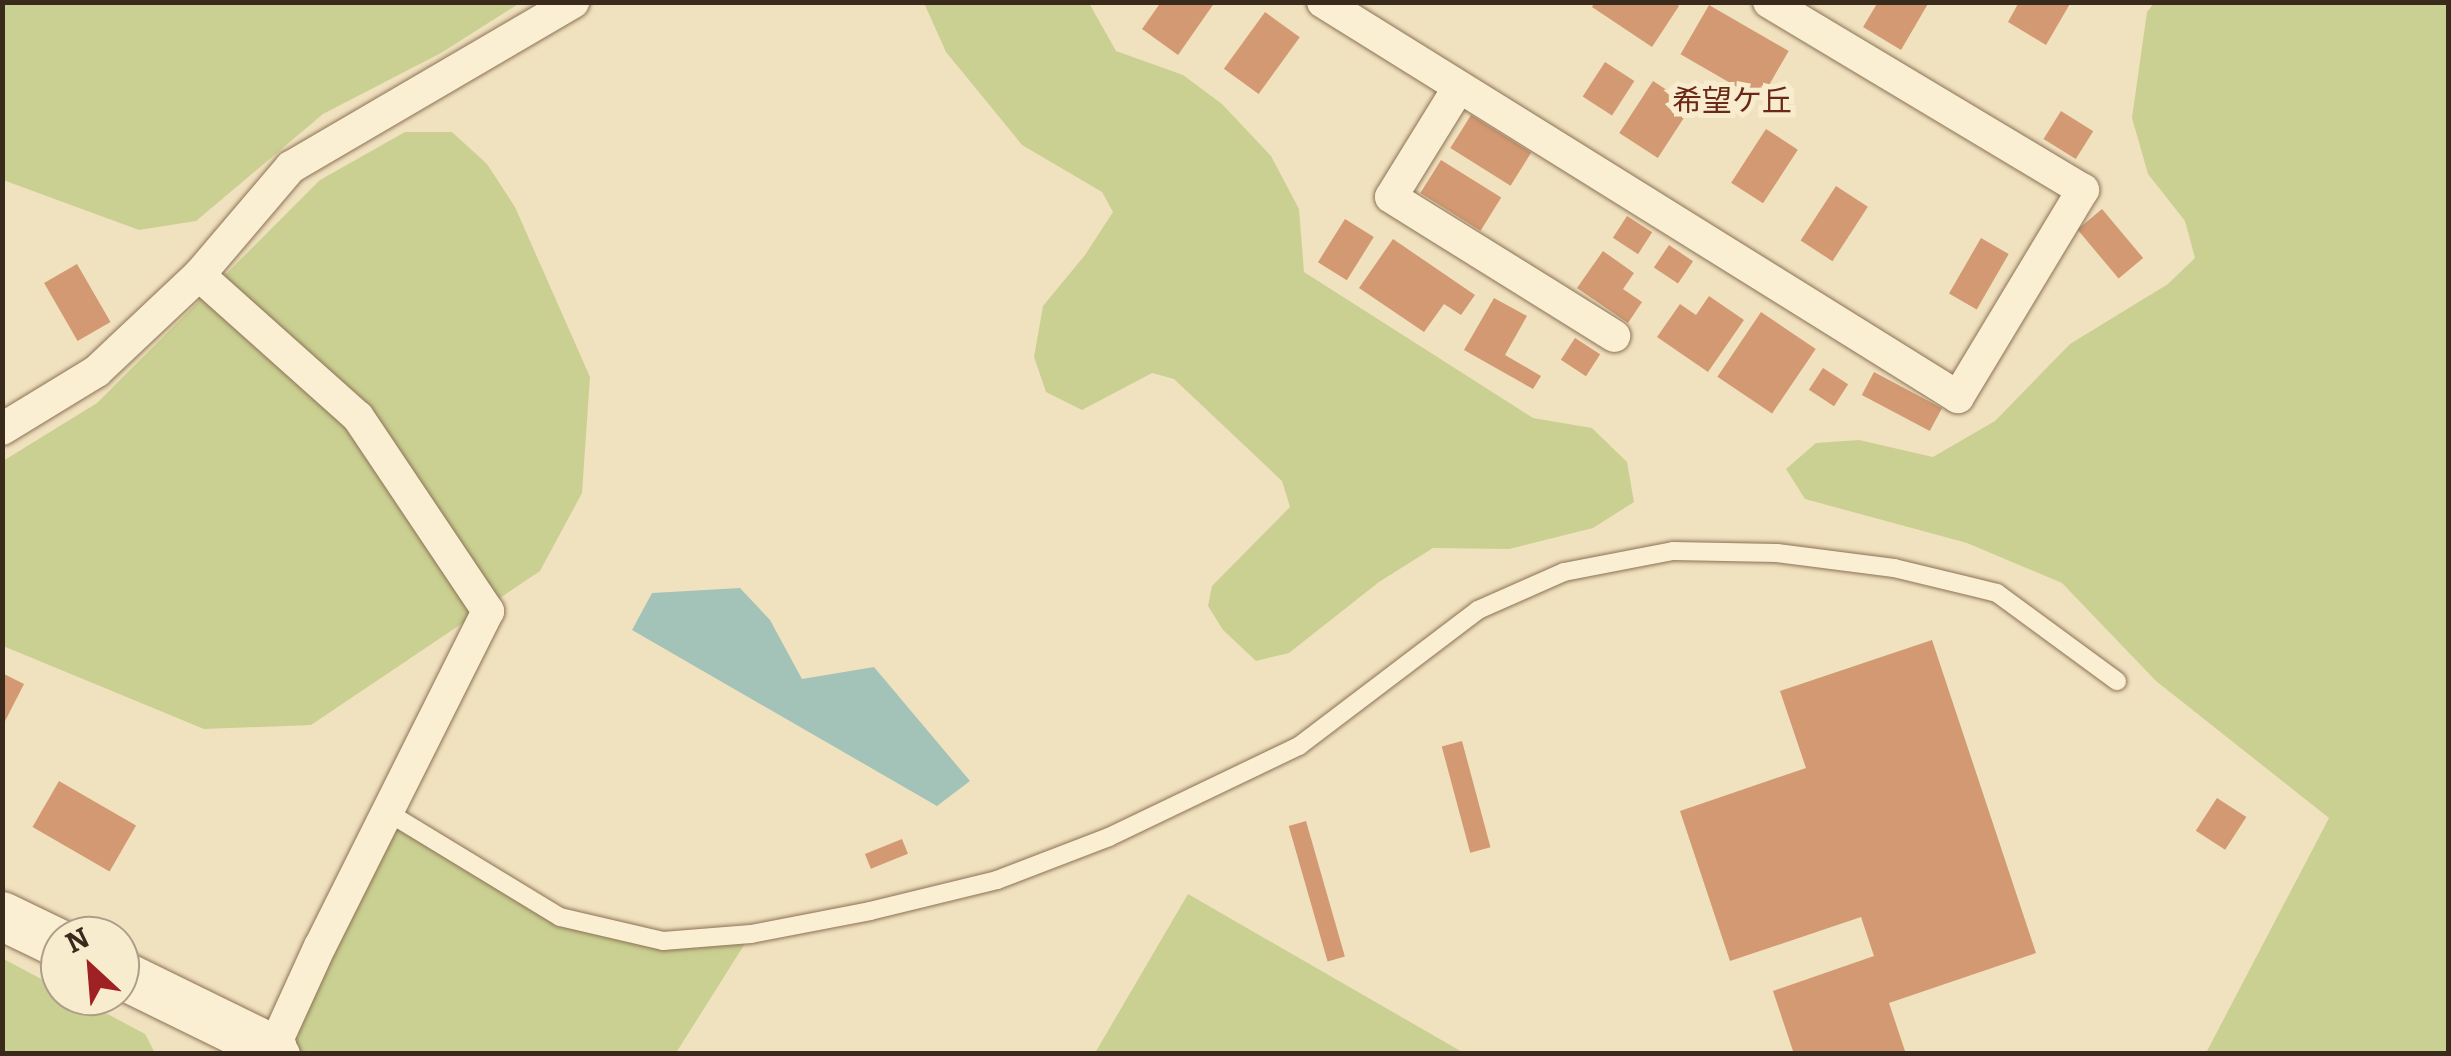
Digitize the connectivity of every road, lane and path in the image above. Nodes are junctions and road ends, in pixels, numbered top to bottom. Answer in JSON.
{"nodes":[{"id":1,"x":573,"y":2,"type":"edge"},
{"id":2,"x":1324,"y":2,"type":"edge"},
{"id":3,"x":1768,"y":2,"type":"edge"},
{"id":4,"x":1459,"y":87,"type":"junction"},
{"id":5,"x":198,"y":275,"type":"junction"},
{"id":6,"x":1614,"y":336,"type":"dead end"},
{"id":7,"x":2,"y":429,"type":"edge"},
{"id":8,"x":2117,"y":681,"type":"dead end"},
{"id":9,"x":390,"y":813,"type":"junction"},
{"id":10,"x":2,"y":916,"type":"edge"},
{"id":11,"x":40,"y":934,"type":"edge"},
{"id":12,"x":140,"y":984,"type":"edge"},
{"id":13,"x":276,"y":1052,"type":"edge"}],
"edges":[{"from":1,"to":5,"type":"street"},
{"from":2,"to":4,"type":"street"},
{"from":3,"to":4,"type":"street"},
{"from":4,"to":6,"type":"street"},
{"from":5,"to":7,"type":"street"},
{"from":5,"to":9,"type":"street"},
{"from":8,"to":9,"type":"lane"},
{"from":9,"to":13,"type":"street"},
{"from":10,"to":11,"type":"street"},
{"from":12,"to":13,"type":"street"}]}
